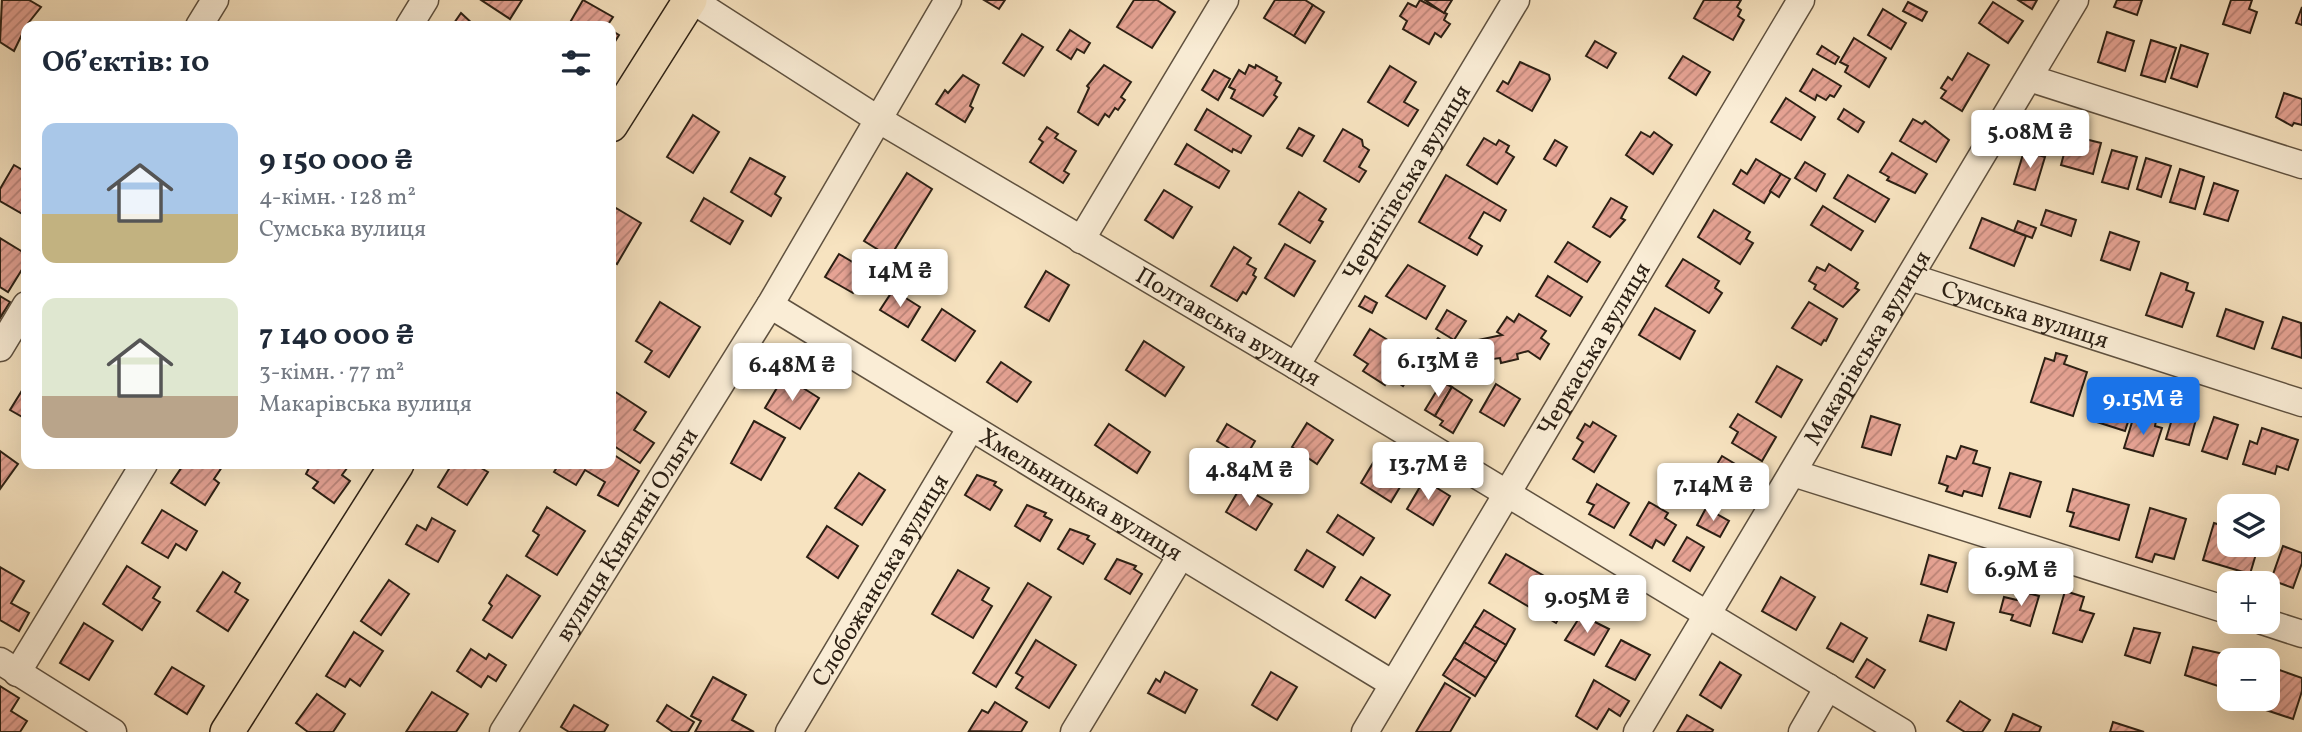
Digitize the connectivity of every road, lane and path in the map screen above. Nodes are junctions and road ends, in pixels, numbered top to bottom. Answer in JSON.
{"nodes":[{"id":1,"x":215,"y":0,"type":"edge"},
{"id":2,"x":425,"y":0,"type":"edge"},
{"id":3,"x":691,"y":0,"type":"edge"},
{"id":4,"x":928,"y":0,"type":"edge"},
{"id":5,"x":947,"y":0,"type":"edge"},
{"id":6,"x":1225,"y":0,"type":"edge"},
{"id":7,"x":1516,"y":0,"type":"edge"},
{"id":8,"x":1801,"y":0,"type":"edge"},
{"id":9,"x":2075,"y":0,"type":"edge"},
{"id":10,"x":202,"y":21,"type":"edge"},
{"id":11,"x":412,"y":21,"type":"edge"},
{"id":12,"x":2028,"y":78,"type":"junction"},
{"id":13,"x":616,"y":117,"type":"edge"},
{"id":14,"x":876,"y":118,"type":"junction"},
{"id":15,"x":2302,"y":166,"type":"edge"},
{"id":16,"x":1080,"y":240,"type":"junction"},
{"id":17,"x":1910,"y":277,"type":"junction"},
{"id":18,"x":770,"y":305,"type":"junction"},
{"id":19,"x":21,"y":314,"type":"edge"},
{"id":20,"x":0,"y":348,"type":"edge"},
{"id":21,"x":1296,"y":366,"type":"junction"},
{"id":22,"x":2302,"y":403,"type":"edge"},
{"id":23,"x":970,"y":429,"type":"junction"},
{"id":24,"x":141,"y":469,"type":"edge"},
{"id":25,"x":394,"y":469,"type":"edge"},
{"id":26,"x":1793,"y":473,"type":"junction"},
{"id":27,"x":1506,"y":493,"type":"junction"},
{"id":28,"x":1180,"y":557,"type":"junction"},
{"id":29,"x":2217,"y":607,"type":"edge"},
{"id":30,"x":1709,"y":614,"type":"junction"},
{"id":31,"x":2280,"y":627,"type":"edge"},
{"id":32,"x":2302,"y":634,"type":"edge"},
{"id":33,"x":9,"y":667,"type":"edge"},
{"id":34,"x":1392,"y":684,"type":"junction"},
{"id":35,"x":1828,"y":687,"type":"junction"},
{"id":36,"x":113,"y":732,"type":"edge"},
{"id":37,"x":227,"y":732,"type":"edge"},
{"id":38,"x":503,"y":732,"type":"edge"},
{"id":39,"x":789,"y":732,"type":"edge"},
{"id":40,"x":1074,"y":732,"type":"edge"},
{"id":41,"x":1365,"y":732,"type":"edge"},
{"id":42,"x":1637,"y":732,"type":"edge"},
{"id":43,"x":1802,"y":732,"type":"edge"},
{"id":44,"x":1902,"y":732,"type":"edge"}],
"edges":[{"from":1,"to":10,"type":"street"},
{"from":2,"to":11,"type":"street"},
{"from":3,"to":13,"type":"main road"},
{"from":3,"to":14,"type":"street","name":"Полтавська вулиця"},
{"from":4,"to":14,"type":"street","name":"вулиця Княгині Ольги"},
{"from":5,"to":14,"type":"street","name":"вулиця Княгині Ольги"},
{"from":6,"to":16,"type":"street"},
{"from":7,"to":21,"type":"street","name":"Чернігівська вулиця"},
{"from":8,"to":27,"type":"street","name":"Черкаська вулиця"},
{"from":9,"to":12,"type":"street","name":"Макарівська вулиця"},
{"from":12,"to":15,"type":"street"},
{"from":12,"to":17,"type":"street","name":"Макарівська вулиця"},
{"from":14,"to":16,"type":"street","name":"Полтавська вулиця"},
{"from":14,"to":18,"type":"street","name":"вулиця Княгині Ольги"},
{"from":16,"to":21,"type":"street","name":"Полтавська вулиця"},
{"from":17,"to":22,"type":"street","name":"Сумська вулиця"},
{"from":17,"to":26,"type":"street","name":"Макарівська вулиця"},
{"from":18,"to":23,"type":"street","name":"Хмельницька вулиця"},
{"from":18,"to":38,"type":"street","name":"вулиця Княгині Ольги"},
{"from":19,"to":20,"type":"street"},
{"from":21,"to":27,"type":"street","name":"Полтавська вулиця"},
{"from":23,"to":28,"type":"street","name":"Хмельницька вулиця"},
{"from":23,"to":39,"type":"street","name":"Слобожанська вулиця"},
{"from":24,"to":33,"type":"street"},
{"from":25,"to":37,"type":"main road"},
{"from":26,"to":29,"type":"street"},
{"from":26,"to":30,"type":"street","name":"Макарівська вулиця"},
{"from":27,"to":30,"type":"street","name":"Полтавська вулиця"},
{"from":27,"to":34,"type":"street","name":"Черкаська вулиця"},
{"from":28,"to":34,"type":"street","name":"Хмельницька вулиця"},
{"from":28,"to":40,"type":"street"},
{"from":30,"to":35,"type":"street","name":"Полтавська вулиця"},
{"from":30,"to":42,"type":"street","name":"Макарівська вулиця"},
{"from":31,"to":32,"type":"street"},
{"from":33,"to":36,"type":"street"},
{"from":34,"to":41,"type":"street","name":"Черкаська вулиця"},
{"from":35,"to":43,"type":"street"},
{"from":35,"to":44,"type":"street","name":"Полтавська вулиця"}]}
